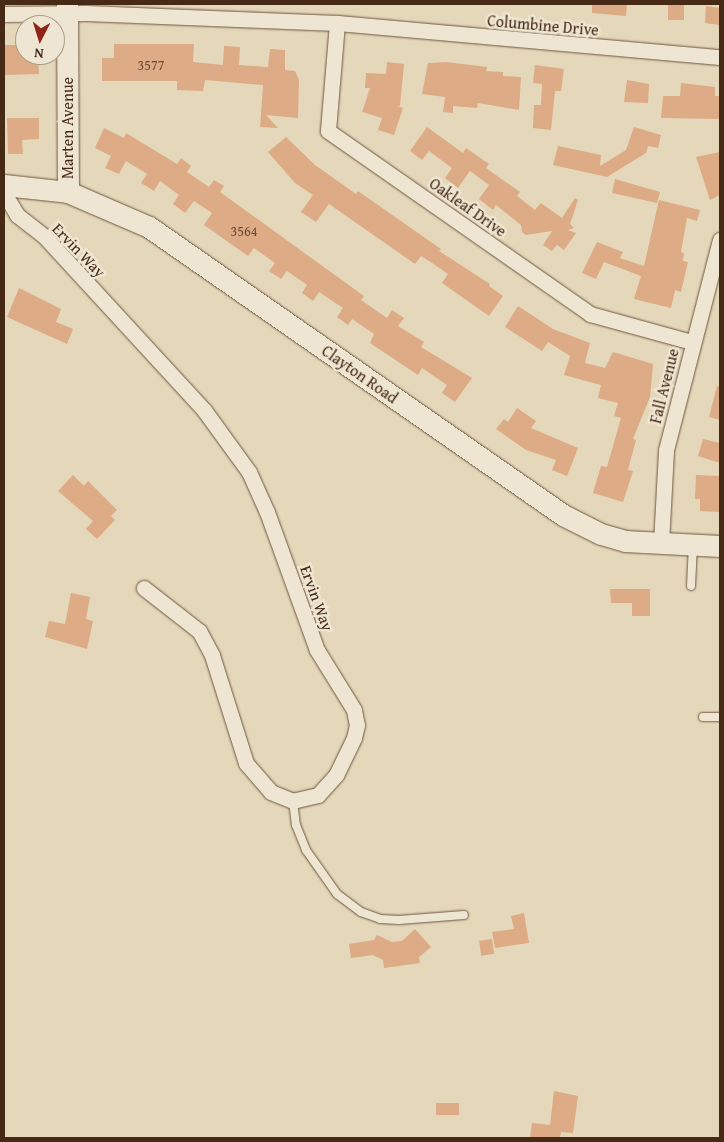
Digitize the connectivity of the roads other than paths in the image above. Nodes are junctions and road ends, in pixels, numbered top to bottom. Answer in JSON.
{"nodes":[{"id":1,"x":67,"y":9,"type":"edge"},
{"id":2,"x":4,"y":14,"type":"edge"},
{"id":3,"x":337,"y":23,"type":"junction"},
{"id":4,"x":720,"y":57,"type":"edge"},
{"id":5,"x":4,"y":185,"type":"edge"},
{"id":6,"x":4,"y":192,"type":"edge"},
{"id":7,"x":68,"y":192,"type":"junction"},
{"id":8,"x":720,"y":240,"type":"edge"},
{"id":9,"x":692,"y":342,"type":"junction"},
{"id":10,"x":660,"y":543,"type":"junction"},
{"id":11,"x":693,"y":545,"type":"junction"},
{"id":12,"x":720,"y":546,"type":"edge"},
{"id":13,"x":691,"y":586,"type":"dead end"},
{"id":14,"x":144,"y":588,"type":"dead end"},
{"id":15,"x":703,"y":716,"type":"dead end"},
{"id":16,"x":720,"y":717,"type":"edge"},
{"id":17,"x":293,"y":801,"type":"junction"},
{"id":18,"x":464,"y":915,"type":"dead end"}],
"edges":[{"from":1,"to":2,"type":"street","name":"Columbine Drive"},
{"from":1,"to":3,"type":"street","name":"Columbine Drive"},
{"from":1,"to":7,"type":"street","name":"Marten Avenue"},
{"from":3,"to":4,"type":"street","name":"Columbine Drive"},
{"from":3,"to":9,"type":"street","name":"Oakleaf Drive"},
{"from":5,"to":7,"type":"street","name":"Clayton Road"},
{"from":6,"to":17,"type":"street","name":"Ervin Way"},
{"from":7,"to":10,"type":"street","name":"Clayton Road"},
{"from":8,"to":9,"type":"street","name":"Fall Avenue"},
{"from":9,"to":10,"type":"street","name":"Fall Avenue"},
{"from":10,"to":11,"type":"street","name":"Clayton Road"},
{"from":11,"to":12,"type":"street","name":"Clayton Road"},
{"from":11,"to":13,"type":"lane"},
{"from":14,"to":17,"type":"street"},
{"from":15,"to":16,"type":"lane"},
{"from":17,"to":18,"type":"lane"}]}
